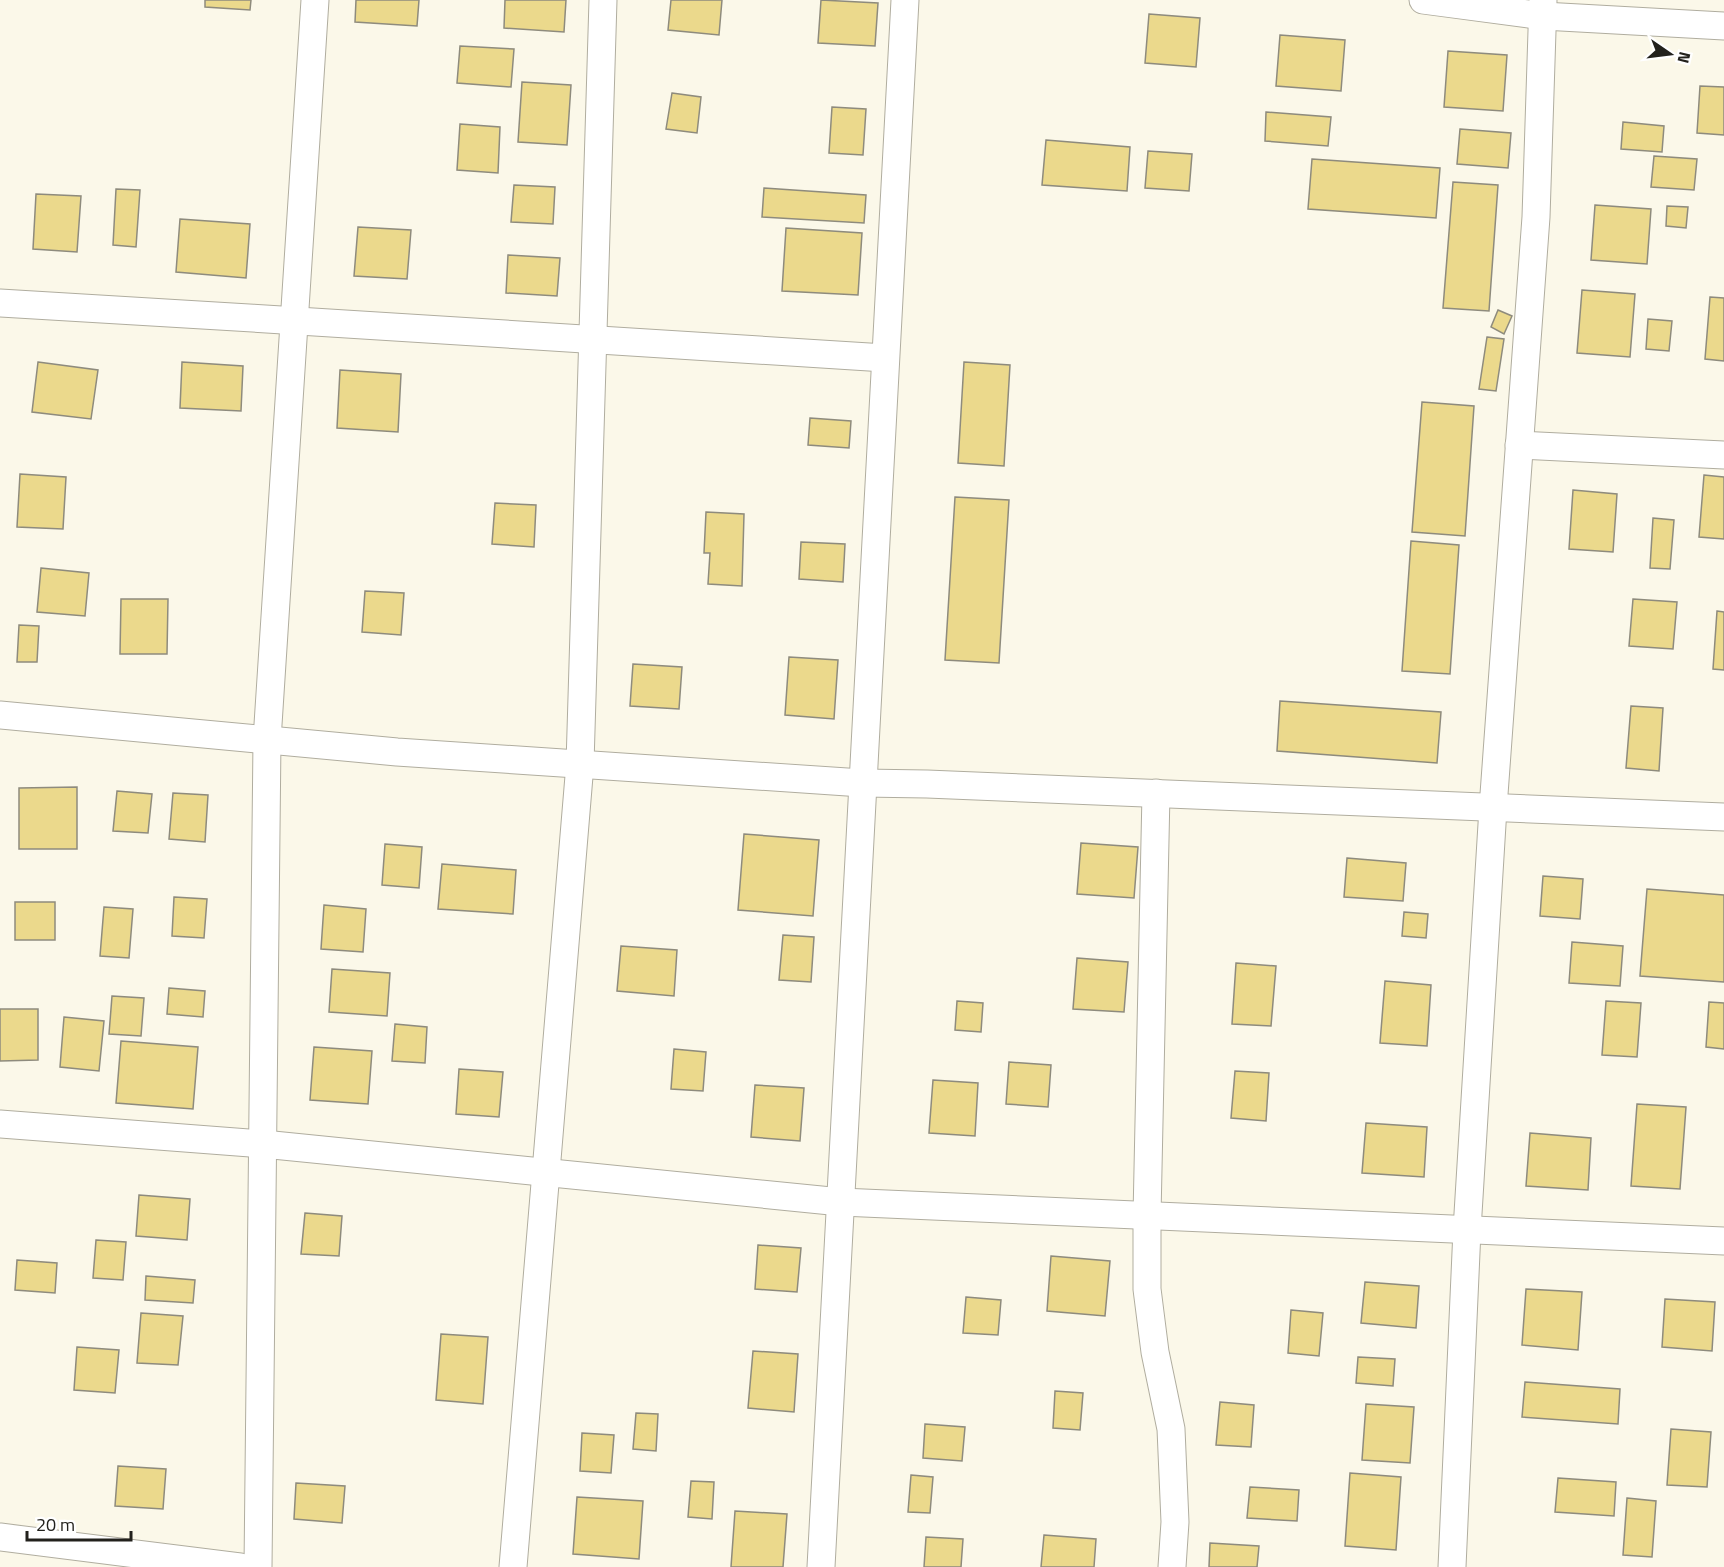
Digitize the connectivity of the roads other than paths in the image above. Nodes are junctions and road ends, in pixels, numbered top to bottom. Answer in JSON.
{"nodes":[{"id":1,"x":315,"y":0,"type":"edge"},
{"id":2,"x":603,"y":0,"type":"edge"},
{"id":3,"x":905,"y":0,"type":"edge"},
{"id":4,"x":1422,"y":0,"type":"edge"},
{"id":5,"x":1543,"y":8,"type":"edge"},
{"id":6,"x":1724,"y":26,"type":"edge"},
{"id":7,"x":0,"y":303,"type":"edge"},
{"id":8,"x":294,"y":321,"type":"junction"},
{"id":9,"x":592,"y":337,"type":"junction"},
{"id":10,"x":885,"y":358,"type":"junction"},
{"id":11,"x":1519,"y":445,"type":"junction"},
{"id":12,"x":1724,"y":455,"type":"edge"},
{"id":13,"x":0,"y":715,"type":"edge"},
{"id":14,"x":267,"y":740,"type":"junction"},
{"id":15,"x":580,"y":764,"type":"junction"},
{"id":16,"x":862,"y":783,"type":"junction"},
{"id":17,"x":1156,"y":793,"type":"junction"},
{"id":18,"x":1493,"y":808,"type":"junction"},
{"id":19,"x":1724,"y":817,"type":"edge"},
{"id":20,"x":0,"y":1124,"type":"edge"},
{"id":21,"x":263,"y":1144,"type":"junction"},
{"id":22,"x":546,"y":1172,"type":"junction"},
{"id":23,"x":841,"y":1202,"type":"junction"},
{"id":24,"x":1147,"y":1216,"type":"junction"},
{"id":25,"x":1467,"y":1230,"type":"junction"},
{"id":26,"x":1724,"y":1241,"type":"edge"},
{"id":27,"x":0,"y":1537,"type":"edge"},
{"id":28,"x":240,"y":1567,"type":"edge"},
{"id":29,"x":258,"y":1567,"type":"edge"},
{"id":30,"x":513,"y":1567,"type":"edge"},
{"id":31,"x":821,"y":1567,"type":"edge"},
{"id":32,"x":1172,"y":1567,"type":"edge"},
{"id":33,"x":1452,"y":1567,"type":"edge"}],
"edges":[{"from":1,"to":8,"type":"street"},
{"from":2,"to":9,"type":"street"},
{"from":3,"to":10,"type":"street"},
{"from":4,"to":5,"type":"street"},
{"from":5,"to":6,"type":"street"},
{"from":5,"to":11,"type":"street"},
{"from":7,"to":8,"type":"street"},
{"from":8,"to":9,"type":"street"},
{"from":8,"to":14,"type":"street"},
{"from":9,"to":10,"type":"street"},
{"from":9,"to":15,"type":"street"},
{"from":10,"to":16,"type":"street"},
{"from":11,"to":12,"type":"street"},
{"from":11,"to":18,"type":"street"},
{"from":13,"to":14,"type":"street"},
{"from":14,"to":15,"type":"street"},
{"from":14,"to":21,"type":"street"},
{"from":15,"to":16,"type":"street"},
{"from":15,"to":22,"type":"street"},
{"from":16,"to":17,"type":"street"},
{"from":16,"to":23,"type":"street"},
{"from":17,"to":18,"type":"street"},
{"from":17,"to":24,"type":"street"},
{"from":18,"to":19,"type":"street"},
{"from":18,"to":25,"type":"street"},
{"from":20,"to":21,"type":"street"},
{"from":21,"to":22,"type":"street"},
{"from":21,"to":29,"type":"street"},
{"from":22,"to":23,"type":"street"},
{"from":22,"to":30,"type":"street"},
{"from":23,"to":24,"type":"street"},
{"from":23,"to":31,"type":"street"},
{"from":24,"to":25,"type":"street"},
{"from":24,"to":32,"type":"street"},
{"from":25,"to":26,"type":"street"},
{"from":25,"to":33,"type":"street"},
{"from":27,"to":28,"type":"street"}]}
